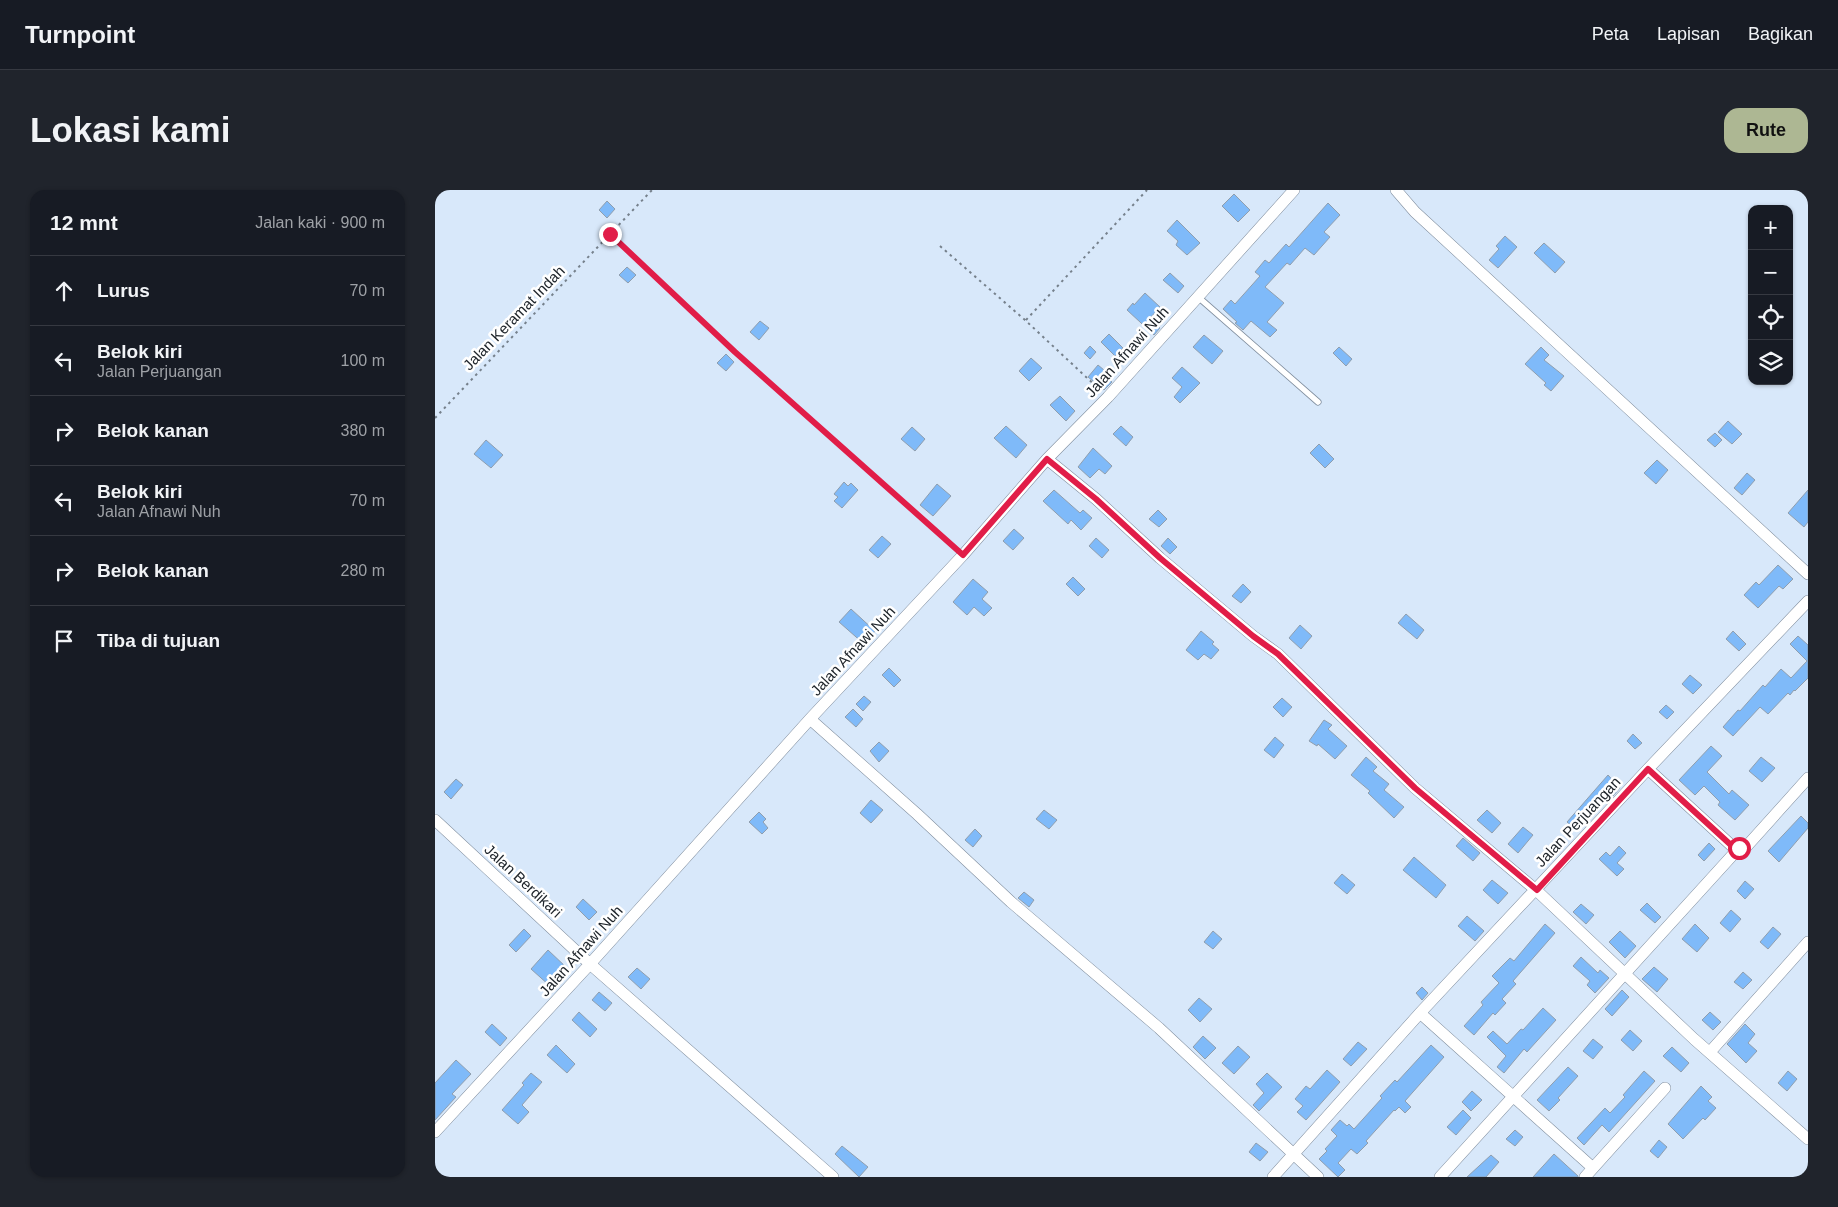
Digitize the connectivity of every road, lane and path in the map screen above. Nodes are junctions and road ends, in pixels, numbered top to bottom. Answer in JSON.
{"nodes":[{"id":1,"x":653,"y":190,"type":"edge"},
{"id":2,"x":1147,"y":190,"type":"edge"},
{"id":3,"x":1294,"y":190,"type":"edge"},
{"id":4,"x":1396,"y":190,"type":"edge"},
{"id":5,"x":610,"y":234,"type":"junction"},
{"id":6,"x":940,"y":246,"type":"dead end"},
{"id":7,"x":1197,"y":296,"type":"junction"},
{"id":8,"x":1025,"y":320,"type":"junction"},
{"id":9,"x":1108,"y":397,"type":"junction"},
{"id":10,"x":1318,"y":402,"type":"dead end"},
{"id":11,"x":435,"y":418,"type":"edge"},
{"id":12,"x":1047,"y":459,"type":"junction"},
{"id":13,"x":963,"y":555,"type":"junction"},
{"id":14,"x":1808,"y":574,"type":"edge"},
{"id":15,"x":1808,"y":602,"type":"edge"},
{"id":16,"x":810,"y":719,"type":"junction"},
{"id":17,"x":1648,"y":769,"type":"junction"},
{"id":18,"x":1808,"y":778,"type":"edge"},
{"id":19,"x":435,"y":820,"type":"edge"},
{"id":20,"x":1739,"y":848,"type":"junction"},
{"id":21,"x":1537,"y":890,"type":"junction"},
{"id":22,"x":1808,"y":942,"type":"edge"},
{"id":23,"x":590,"y":964,"type":"junction"},
{"id":24,"x":1624,"y":974,"type":"junction"},
{"id":25,"x":1420,"y":1014,"type":"junction"},
{"id":26,"x":1710,"y":1052,"type":"junction"},
{"id":27,"x":1665,"y":1088,"type":"dead end"},
{"id":28,"x":1513,"y":1097,"type":"junction"},
{"id":29,"x":435,"y":1132,"type":"edge"},
{"id":30,"x":1808,"y":1140,"type":"edge"},
{"id":31,"x":1293,"y":1154,"type":"junction"},
{"id":32,"x":1593,"y":1168,"type":"junction"},
{"id":33,"x":833,"y":1177,"type":"edge"},
{"id":34,"x":1273,"y":1177,"type":"edge"},
{"id":35,"x":1318,"y":1177,"type":"edge"},
{"id":36,"x":1440,"y":1177,"type":"edge"},
{"id":37,"x":1585,"y":1177,"type":"edge"}],
"edges":[{"from":1,"to":5,"type":"path","name":"Jalan Keramat Indah"},
{"from":2,"to":8,"type":"path"},
{"from":3,"to":7,"type":"street","name":"Jalan Afnawi Nuh"},
{"from":4,"to":14,"type":"street"},
{"from":5,"to":11,"type":"path","name":"Jalan Keramat Indah"},
{"from":5,"to":13,"type":"path"},
{"from":6,"to":8,"type":"path"},
{"from":7,"to":9,"type":"street","name":"Jalan Afnawi Nuh"},
{"from":7,"to":10,"type":"lane"},
{"from":8,"to":9,"type":"path"},
{"from":9,"to":12,"type":"street","name":"Jalan Afnawi Nuh"},
{"from":12,"to":13,"type":"street","name":"Jalan Afnawi Nuh"},
{"from":12,"to":21,"type":"street"},
{"from":13,"to":16,"type":"street","name":"Jalan Afnawi Nuh"},
{"from":15,"to":17,"type":"street","name":"Jalan Perjuangan"},
{"from":16,"to":23,"type":"street","name":"Jalan Afnawi Nuh"},
{"from":16,"to":31,"type":"street"},
{"from":17,"to":20,"type":"street"},
{"from":17,"to":21,"type":"street","name":"Jalan Perjuangan"},
{"from":18,"to":20,"type":"street"},
{"from":19,"to":23,"type":"street","name":"Jalan Berdikari"},
{"from":20,"to":24,"type":"street"},
{"from":21,"to":24,"type":"street"},
{"from":21,"to":25,"type":"street","name":"Jalan Perjuangan"},
{"from":22,"to":26,"type":"street"},
{"from":23,"to":29,"type":"street","name":"Jalan Afnawi Nuh"},
{"from":23,"to":33,"type":"street","name":"Jalan Berdikari"},
{"from":24,"to":26,"type":"street"},
{"from":24,"to":28,"type":"street"},
{"from":25,"to":28,"type":"street"},
{"from":25,"to":31,"type":"street","name":"Jalan Perjuangan"},
{"from":26,"to":30,"type":"street"},
{"from":27,"to":32,"type":"street"},
{"from":28,"to":32,"type":"street"},
{"from":28,"to":36,"type":"street"},
{"from":31,"to":34,"type":"street","name":"Jalan Perjuangan"},
{"from":31,"to":35,"type":"street"},
{"from":32,"to":37,"type":"street"}]}
